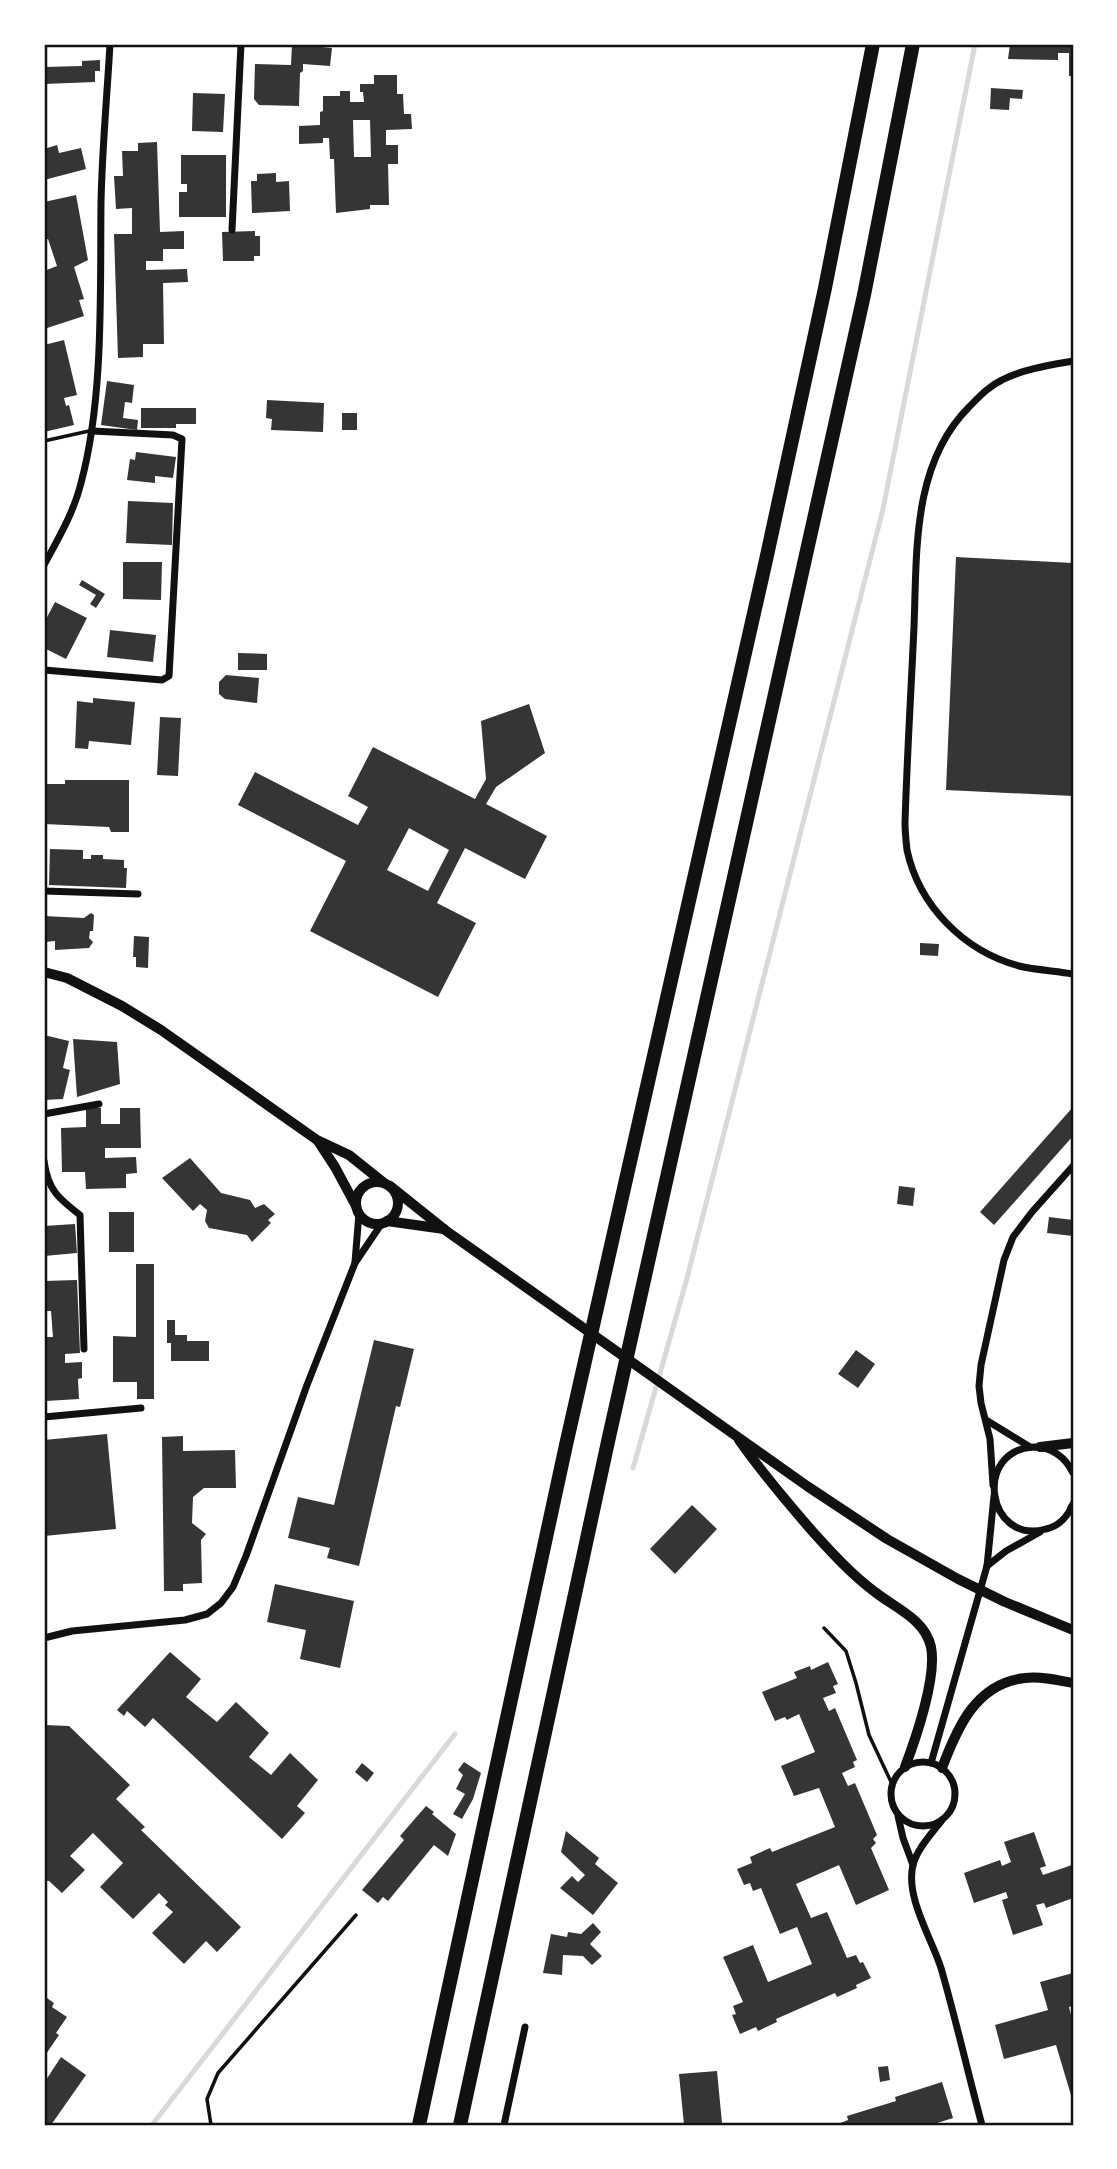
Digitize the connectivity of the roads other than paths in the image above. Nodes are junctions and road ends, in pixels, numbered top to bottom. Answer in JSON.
{"nodes":[{"id":1,"x":110,"y":44,"type":"edge"},
{"id":2,"x":241,"y":44,"type":"edge"},
{"id":3,"x":873,"y":44,"type":"edge"},
{"id":4,"x":913,"y":44,"type":"edge"},
{"id":5,"x":232,"y":230,"type":"dead end"},
{"id":6,"x":1073,"y":361,"type":"edge"},
{"id":7,"x":92,"y":431,"type":"junction"},
{"id":8,"x":44,"y":441,"type":"edge"},
{"id":9,"x":44,"y":565,"type":"edge"},
{"id":10,"x":44,"y":670,"type":"edge"},
{"id":11,"x":44,"y":891,"type":"edge"},
{"id":12,"x":138,"y":894,"type":"dead end"},
{"id":13,"x":44,"y":972,"type":"edge"},
{"id":14,"x":1073,"y":974,"type":"edge"},
{"id":15,"x":99,"y":1104,"type":"dead end"},
{"id":16,"x":44,"y":1114,"type":"edge"},
{"id":17,"x":317,"y":1140,"type":"junction"},
{"id":18,"x":44,"y":1161,"type":"edge"},
{"id":19,"x":1073,"y":1166,"type":"edge"},
{"id":20,"x":387,"y":1184,"type":"junction"},
{"id":21,"x":358,"y":1211,"type":"junction"},
{"id":22,"x":385,"y":1222,"type":"junction"},
{"id":23,"x":444,"y":1230,"type":"junction"},
{"id":24,"x":355,"y":1262,"type":"junction"},
{"id":25,"x":84,"y":1349,"type":"dead end"},
{"id":26,"x":141,"y":1408,"type":"dead end"},
{"id":27,"x":44,"y":1417,"type":"edge"},
{"id":28,"x":985,"y":1420,"type":"junction"},
{"id":29,"x":734,"y":1434,"type":"junction"},
{"id":30,"x":1073,"y":1443,"type":"edge"},
{"id":31,"x":1035,"y":1447,"type":"junction"},
{"id":32,"x":1073,"y":1473,"type":"edge"},
{"id":33,"x":993,"y":1485,"type":"junction"},
{"id":34,"x":993,"y":1496,"type":"junction"},
{"id":35,"x":1073,"y":1507,"type":"edge"},
{"id":36,"x":1045,"y":1530,"type":"junction"},
{"id":37,"x":988,"y":1566,"type":"junction"},
{"id":38,"x":824,"y":1629,"type":"dead end"},
{"id":39,"x":1073,"y":1630,"type":"edge"},
{"id":40,"x":44,"y":1637,"type":"edge"},
{"id":41,"x":1073,"y":1683,"type":"edge"},
{"id":42,"x":930,"y":1763,"type":"junction"},
{"id":43,"x":905,"y":1767,"type":"junction"},
{"id":44,"x":942,"y":1768,"type":"junction"},
{"id":45,"x":892,"y":1784,"type":"junction"},
{"id":46,"x":897,"y":1813,"type":"junction"},
{"id":47,"x":942,"y":1820,"type":"junction"},
{"id":48,"x":913,"y":1865,"type":"junction"},
{"id":49,"x":356,"y":1915,"type":"dead end"},
{"id":50,"x":526,"y":2027,"type":"dead end"},
{"id":51,"x":211,"y":2125,"type":"edge"},
{"id":52,"x":419,"y":2125,"type":"edge"},
{"id":53,"x":460,"y":2125,"type":"edge"},
{"id":54,"x":504,"y":2125,"type":"edge"},
{"id":55,"x":982,"y":2125,"type":"edge"}],
"edges":[{"from":1,"to":7,"type":"street"},
{"from":2,"to":5,"type":"street"},
{"from":3,"to":52,"type":"highway"},
{"from":4,"to":53,"type":"highway"},
{"from":6,"to":14,"type":"street"},
{"from":7,"to":8,"type":"lane"},
{"from":7,"to":9,"type":"street"},
{"from":7,"to":10,"type":"street"},
{"from":11,"to":12,"type":"street"},
{"from":13,"to":17,"type":"street"},
{"from":15,"to":16,"type":"street"},
{"from":17,"to":20,"type":"street"},
{"from":17,"to":21,"type":"street"},
{"from":18,"to":25,"type":"street"},
{"from":19,"to":28,"type":"street"},
{"from":20,"to":21,"type":"street"},
{"from":20,"to":22,"type":"street"},
{"from":20,"to":23,"type":"street"},
{"from":21,"to":22,"type":"street"},
{"from":21,"to":24,"type":"street"},
{"from":22,"to":23,"type":"street"},
{"from":22,"to":24,"type":"street"},
{"from":23,"to":29,"type":"street"},
{"from":24,"to":40,"type":"street"},
{"from":26,"to":27,"type":"street"},
{"from":28,"to":31,"type":"street"},
{"from":28,"to":33,"type":"street"},
{"from":29,"to":39,"type":"street"},
{"from":29,"to":43,"type":"street"},
{"from":30,"to":31,"type":"street"},
{"from":31,"to":32,"type":"street"},
{"from":31,"to":33,"type":"street"},
{"from":33,"to":34,"type":"street"},
{"from":34,"to":36,"type":"street"},
{"from":34,"to":37,"type":"street"},
{"from":35,"to":36,"type":"street"},
{"from":36,"to":37,"type":"street"},
{"from":37,"to":42,"type":"street"},
{"from":38,"to":45,"type":"lane"},
{"from":41,"to":44,"type":"street"},
{"from":42,"to":43,"type":"street"},
{"from":42,"to":44,"type":"street"},
{"from":43,"to":45,"type":"street"},
{"from":44,"to":47,"type":"street"},
{"from":45,"to":46,"type":"street"},
{"from":46,"to":47,"type":"street"},
{"from":46,"to":48,"type":"street"},
{"from":47,"to":48,"type":"street"},
{"from":48,"to":55,"type":"street"},
{"from":49,"to":51,"type":"lane"},
{"from":50,"to":54,"type":"street"}]}
